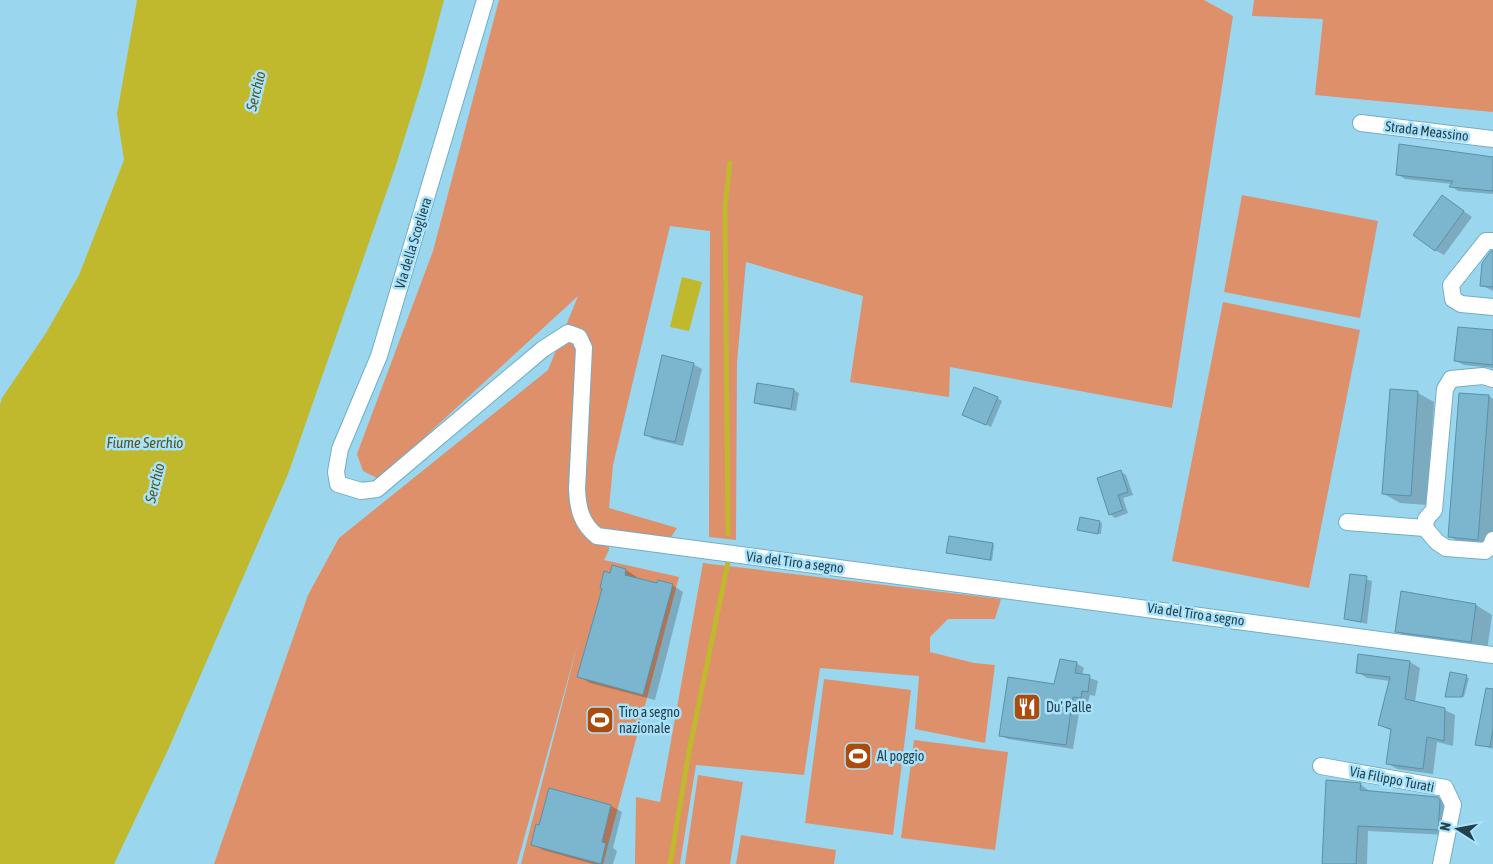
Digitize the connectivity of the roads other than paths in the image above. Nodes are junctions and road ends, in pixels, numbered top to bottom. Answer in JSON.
{"nodes":[{"id":1,"x":485,"y":0,"type":"edge"},
{"id":2,"x":1361,"y":123,"type":"dead end"},
{"id":3,"x":1493,"y":139,"type":"edge"},
{"id":4,"x":1489,"y":241,"type":"edge"},
{"id":5,"x":1493,"y":307,"type":"edge"},
{"id":6,"x":1493,"y":379,"type":"edge"},
{"id":7,"x":338,"y":484,"type":"joint"},
{"id":8,"x":1347,"y":522,"type":"dead end"},
{"id":9,"x":1425,"y":528,"type":"junction"},
{"id":10,"x":1493,"y":540,"type":"edge"},
{"id":11,"x":1493,"y":655,"type":"edge"},
{"id":12,"x":1321,"y":766,"type":"dead end"},
{"id":13,"x":1441,"y":864,"type":"edge"}],
"edges":[{"from":1,"to":7,"type":"street","name":"Via della Scogliera"},
{"from":2,"to":3,"type":"street","name":"Strada Meassino"},
{"from":4,"to":5,"type":"street"},
{"from":6,"to":9,"type":"street"},
{"from":7,"to":11,"type":"street","name":"Via del Tiro a segno"},
{"from":8,"to":9,"type":"street"},
{"from":9,"to":10,"type":"street"},
{"from":12,"to":13,"type":"street","name":"Via Filippo Turati"}]}
